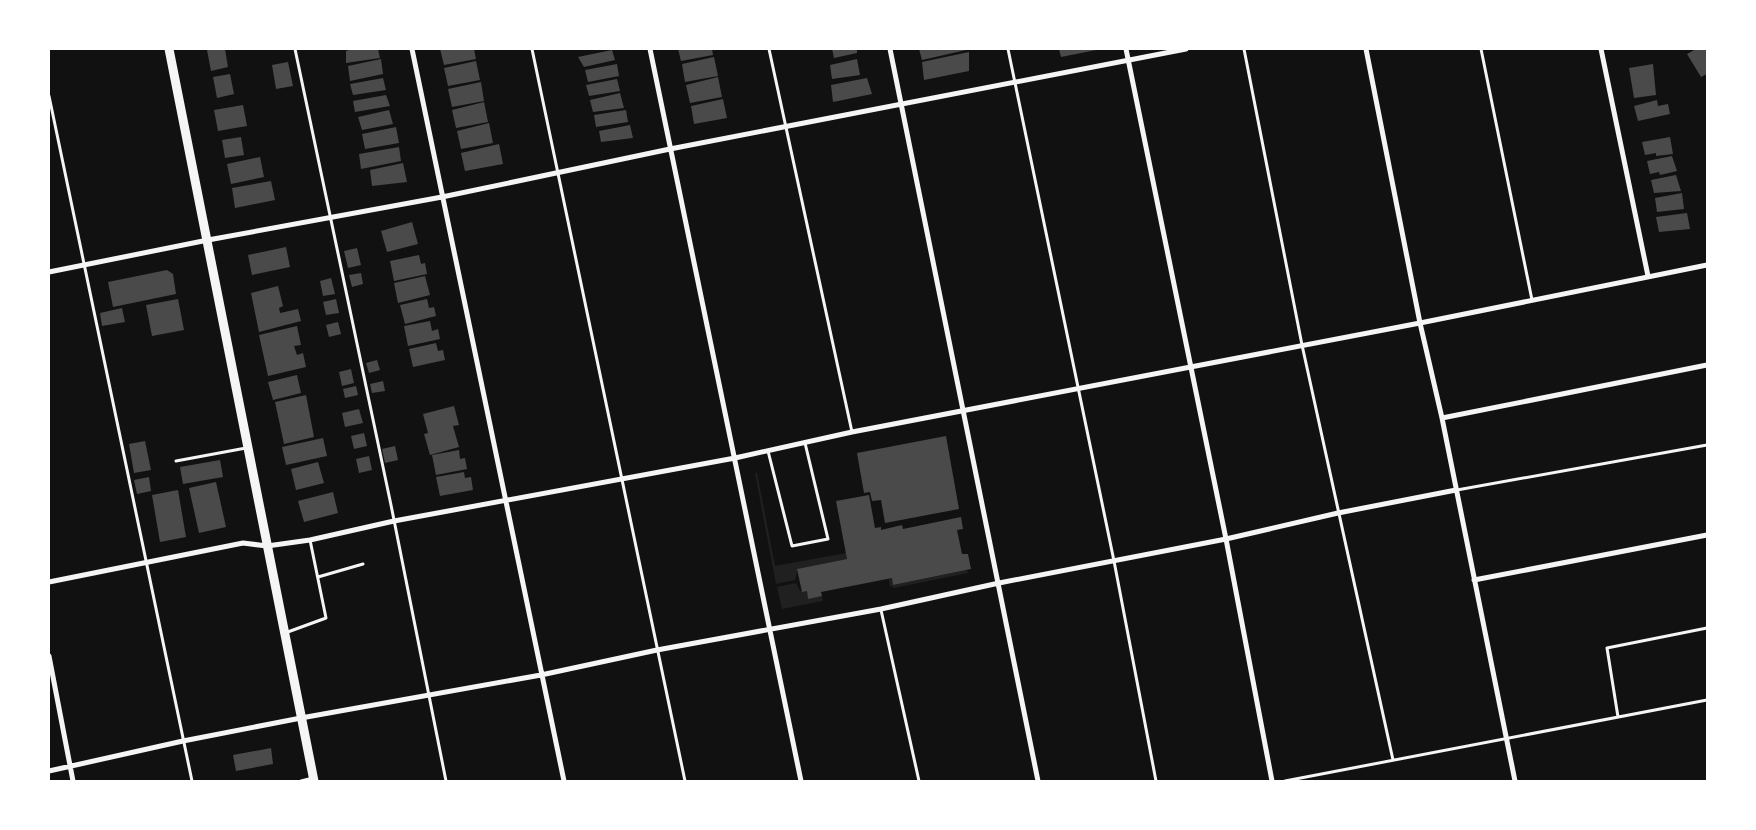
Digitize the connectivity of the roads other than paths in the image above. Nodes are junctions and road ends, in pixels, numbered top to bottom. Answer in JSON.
{"nodes":[{"id":1,"x":169,"y":49,"type":"edge"},
{"id":2,"x":295,"y":49,"type":"edge"},
{"id":3,"x":412,"y":49,"type":"edge"},
{"id":4,"x":532,"y":49,"type":"edge"},
{"id":5,"x":650,"y":49,"type":"edge"},
{"id":6,"x":769,"y":49,"type":"edge"},
{"id":7,"x":890,"y":49,"type":"edge"},
{"id":8,"x":1008,"y":49,"type":"edge"},
{"id":9,"x":1126,"y":49,"type":"edge"},
{"id":10,"x":1186,"y":49,"type":"edge"},
{"id":11,"x":1244,"y":49,"type":"edge"},
{"id":12,"x":1366,"y":49,"type":"edge"},
{"id":13,"x":1481,"y":49,"type":"edge"},
{"id":14,"x":1601,"y":49,"type":"edge"},
{"id":15,"x":1128,"y":61,"type":"junction"},
{"id":16,"x":1015,"y":82,"type":"junction"},
{"id":17,"x":49,"y":96,"type":"edge"},
{"id":18,"x":902,"y":105,"type":"junction"},
{"id":19,"x":785,"y":128,"type":"junction"},
{"id":20,"x":670,"y":149,"type":"junction"},
{"id":21,"x":558,"y":172,"type":"junction"},
{"id":22,"x":442,"y":197,"type":"junction"},
{"id":23,"x":330,"y":218,"type":"junction"},
{"id":24,"x":208,"y":240,"type":"junction"},
{"id":25,"x":1707,"y":265,"type":"edge"},
{"id":26,"x":83,"y":266,"type":"junction"},
{"id":27,"x":49,"y":272,"type":"edge"},
{"id":28,"x":1648,"y":276,"type":"junction"},
{"id":29,"x":1532,"y":300,"type":"junction"},
{"id":30,"x":1420,"y":323,"type":"junction"},
{"id":31,"x":1302,"y":345,"type":"junction"},
{"id":32,"x":1707,"y":365,"type":"edge"},
{"id":33,"x":1191,"y":366,"type":"junction"},
{"id":34,"x":1078,"y":389,"type":"junction"},
{"id":35,"x":964,"y":410,"type":"junction"},
{"id":36,"x":1442,"y":418,"type":"junction"},
{"id":37,"x":852,"y":432,"type":"junction"},
{"id":38,"x":805,"y":442,"type":"junction"},
{"id":39,"x":1707,"y":445,"type":"edge"},
{"id":40,"x":247,"y":448,"type":"junction"},
{"id":41,"x":768,"y":450,"type":"junction"},
{"id":42,"x":735,"y":458,"type":"junction"},
{"id":43,"x":176,"y":461,"type":"dead end"},
{"id":44,"x":622,"y":479,"type":"junction"},
{"id":45,"x":1456,"y":490,"type":"junction"},
{"id":46,"x":506,"y":499,"type":"junction"},
{"id":47,"x":1338,"y":513,"type":"junction"},
{"id":48,"x":394,"y":521,"type":"junction"},
{"id":49,"x":1707,"y":535,"type":"edge"},
{"id":50,"x":1226,"y":539,"type":"junction"},
{"id":51,"x":310,"y":540,"type":"junction"},
{"id":52,"x":267,"y":546,"type":"junction"},
{"id":53,"x":1114,"y":561,"type":"junction"},
{"id":54,"x":146,"y":562,"type":"junction"},
{"id":55,"x":362,"y":564,"type":"dead end"},
{"id":56,"x":318,"y":577,"type":"junction"},
{"id":57,"x":1474,"y":580,"type":"junction"},
{"id":58,"x":49,"y":582,"type":"edge"},
{"id":59,"x":1000,"y":583,"type":"junction"},
{"id":60,"x":881,"y":609,"type":"junction"},
{"id":61,"x":1707,"y":628,"type":"edge"},
{"id":62,"x":770,"y":630,"type":"junction"},
{"id":63,"x":284,"y":634,"type":"junction"},
{"id":64,"x":657,"y":650,"type":"junction"},
{"id":65,"x":49,"y":656,"type":"edge"},
{"id":66,"x":541,"y":674,"type":"junction"},
{"id":67,"x":430,"y":695,"type":"junction"},
{"id":68,"x":1707,"y":700,"type":"edge"},
{"id":69,"x":1618,"y":717,"type":"junction"},
{"id":70,"x":301,"y":718,"type":"junction"},
{"id":71,"x":1506,"y":738,"type":"junction"},
{"id":72,"x":183,"y":741,"type":"junction"},
{"id":73,"x":1393,"y":760,"type":"junction"},
{"id":74,"x":70,"y":766,"type":"junction"},
{"id":75,"x":49,"y":771,"type":"edge"},
{"id":76,"x":314,"y":780,"type":"edge"},
{"id":77,"x":73,"y":781,"type":"edge"},
{"id":78,"x":192,"y":781,"type":"edge"},
{"id":79,"x":301,"y":781,"type":"edge"},
{"id":80,"x":446,"y":781,"type":"edge"},
{"id":81,"x":564,"y":781,"type":"edge"},
{"id":82,"x":685,"y":781,"type":"edge"},
{"id":83,"x":801,"y":781,"type":"edge"},
{"id":84,"x":919,"y":781,"type":"edge"},
{"id":85,"x":1038,"y":781,"type":"edge"},
{"id":86,"x":1156,"y":781,"type":"edge"},
{"id":87,"x":1272,"y":781,"type":"edge"},
{"id":88,"x":1285,"y":781,"type":"edge"},
{"id":89,"x":1515,"y":781,"type":"edge"}],
"edges":[{"from":1,"to":24,"type":"main road"},
{"from":2,"to":23,"type":"lane"},
{"from":3,"to":22,"type":"street"},
{"from":4,"to":21,"type":"lane"},
{"from":5,"to":20,"type":"street"},
{"from":6,"to":19,"type":"lane"},
{"from":7,"to":18,"type":"street"},
{"from":8,"to":16,"type":"lane"},
{"from":9,"to":15,"type":"street"},
{"from":10,"to":15,"type":"street"},
{"from":11,"to":31,"type":"lane"},
{"from":12,"to":30,"type":"street"},
{"from":13,"to":29,"type":"lane"},
{"from":14,"to":28,"type":"street"},
{"from":15,"to":16,"type":"street"},
{"from":15,"to":33,"type":"street"},
{"from":16,"to":18,"type":"street"},
{"from":16,"to":34,"type":"lane"},
{"from":17,"to":26,"type":"lane"},
{"from":18,"to":19,"type":"street"},
{"from":18,"to":35,"type":"street"},
{"from":19,"to":20,"type":"street"},
{"from":19,"to":37,"type":"lane"},
{"from":20,"to":21,"type":"street"},
{"from":20,"to":42,"type":"street"},
{"from":21,"to":22,"type":"street"},
{"from":21,"to":44,"type":"lane"},
{"from":22,"to":23,"type":"street"},
{"from":22,"to":46,"type":"street"},
{"from":23,"to":24,"type":"street"},
{"from":23,"to":48,"type":"lane"},
{"from":24,"to":26,"type":"street"},
{"from":24,"to":40,"type":"main road"},
{"from":25,"to":28,"type":"street"},
{"from":26,"to":27,"type":"street"},
{"from":26,"to":54,"type":"lane"},
{"from":28,"to":29,"type":"street"},
{"from":29,"to":30,"type":"street"},
{"from":30,"to":31,"type":"street"},
{"from":30,"to":36,"type":"street"},
{"from":31,"to":33,"type":"street"},
{"from":31,"to":47,"type":"lane"},
{"from":32,"to":36,"type":"street"},
{"from":33,"to":34,"type":"street"},
{"from":33,"to":50,"type":"street"},
{"from":34,"to":35,"type":"street"},
{"from":34,"to":53,"type":"lane"},
{"from":35,"to":37,"type":"street"},
{"from":35,"to":59,"type":"street"},
{"from":36,"to":45,"type":"street"},
{"from":37,"to":38,"type":"street"},
{"from":38,"to":41,"type":"street"},
{"from":38,"to":41,"type":"lane"},
{"from":39,"to":45,"type":"lane"},
{"from":40,"to":43,"type":"lane"},
{"from":40,"to":52,"type":"main road"},
{"from":41,"to":42,"type":"street"},
{"from":42,"to":44,"type":"street"},
{"from":42,"to":62,"type":"street"},
{"from":44,"to":46,"type":"street"},
{"from":44,"to":64,"type":"lane"},
{"from":45,"to":47,"type":"street"},
{"from":45,"to":57,"type":"street"},
{"from":46,"to":48,"type":"street"},
{"from":46,"to":66,"type":"street"},
{"from":47,"to":50,"type":"street"},
{"from":47,"to":73,"type":"lane"},
{"from":48,"to":51,"type":"street"},
{"from":48,"to":67,"type":"lane"},
{"from":49,"to":57,"type":"street"},
{"from":50,"to":53,"type":"street"},
{"from":50,"to":87,"type":"street"},
{"from":51,"to":52,"type":"street"},
{"from":51,"to":56,"type":"lane"},
{"from":52,"to":54,"type":"street"},
{"from":52,"to":63,"type":"main road"},
{"from":53,"to":59,"type":"street"},
{"from":53,"to":86,"type":"lane"},
{"from":54,"to":58,"type":"street"},
{"from":54,"to":72,"type":"lane"},
{"from":55,"to":56,"type":"lane"},
{"from":56,"to":63,"type":"lane"},
{"from":57,"to":71,"type":"street"},
{"from":59,"to":60,"type":"street"},
{"from":59,"to":85,"type":"street"},
{"from":60,"to":62,"type":"street"},
{"from":60,"to":84,"type":"lane"},
{"from":61,"to":69,"type":"lane"},
{"from":62,"to":64,"type":"street"},
{"from":62,"to":83,"type":"street"},
{"from":63,"to":70,"type":"main road"},
{"from":64,"to":66,"type":"street"},
{"from":64,"to":82,"type":"lane"},
{"from":65,"to":74,"type":"street"},
{"from":66,"to":67,"type":"street"},
{"from":66,"to":81,"type":"street"},
{"from":67,"to":70,"type":"street"},
{"from":67,"to":80,"type":"lane"},
{"from":68,"to":69,"type":"lane"},
{"from":69,"to":71,"type":"lane"},
{"from":70,"to":72,"type":"street"},
{"from":70,"to":76,"type":"main road"},
{"from":71,"to":73,"type":"lane"},
{"from":71,"to":89,"type":"street"},
{"from":72,"to":74,"type":"street"},
{"from":72,"to":78,"type":"lane"},
{"from":73,"to":88,"type":"lane"},
{"from":74,"to":75,"type":"street"},
{"from":74,"to":77,"type":"street"},
{"from":76,"to":79,"type":"lane"}]}
